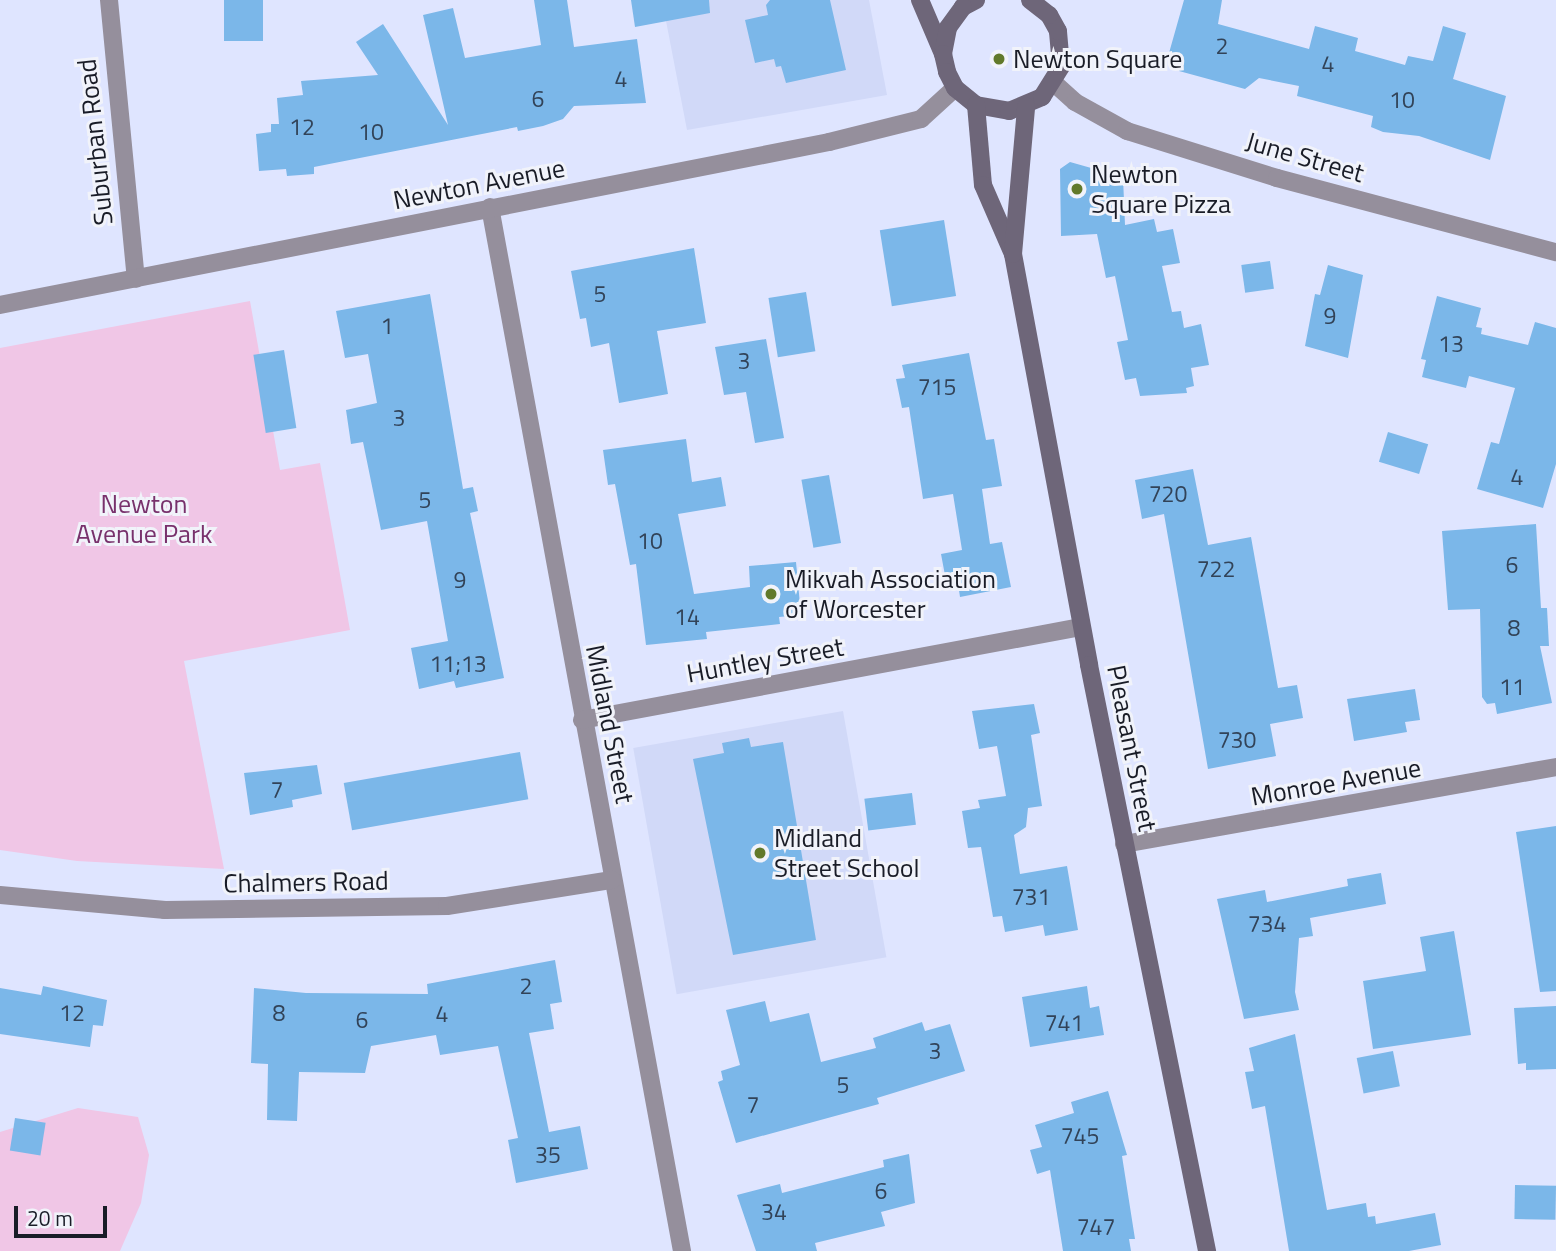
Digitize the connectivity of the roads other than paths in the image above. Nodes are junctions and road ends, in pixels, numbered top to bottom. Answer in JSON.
{"nodes":[{"id":1,"x":109,"y":0,"type":"edge"},
{"id":2,"x":920,"y":0,"type":"edge"},
{"id":3,"x":976,"y":0,"type":"edge"},
{"id":4,"x":1035,"y":1,"type":"edge"},
{"id":5,"x":943,"y":54,"type":"junction"},
{"id":6,"x":1054,"y":83,"type":"junction"},
{"id":7,"x":955,"y":88,"type":"junction"},
{"id":8,"x":976,"y":105,"type":"junction"},
{"id":9,"x":1026,"y":107,"type":"junction"},
{"id":10,"x":490,"y":207,"type":"junction"},
{"id":11,"x":1556,"y":252,"type":"edge"},
{"id":12,"x":1013,"y":254,"type":"junction"},
{"id":13,"x":136,"y":279,"type":"junction"},
{"id":14,"x":0,"y":305,"type":"edge"},
{"id":15,"x":1081,"y":627,"type":"junction"},
{"id":16,"x":582,"y":720,"type":"junction"},
{"id":17,"x":1556,"y":767,"type":"edge"},
{"id":18,"x":1124,"y":844,"type":"junction"},
{"id":19,"x":612,"y":880,"type":"junction"},
{"id":20,"x":0,"y":895,"type":"edge"},
{"id":21,"x":682,"y":1251,"type":"edge"},
{"id":22,"x":1207,"y":1251,"type":"edge"}],
"edges":[{"from":1,"to":13,"type":"street","name":"Suburban Road"},
{"from":2,"to":5,"type":"main road"},
{"from":3,"to":5,"type":"main road"},
{"from":4,"to":6,"type":"main road"},
{"from":5,"to":7,"type":"main road"},
{"from":6,"to":9,"type":"main road"},
{"from":6,"to":11,"type":"street","name":"June Street"},
{"from":7,"to":8,"type":"main road"},
{"from":7,"to":10,"type":"street","name":"Newton Avenue"},
{"from":8,"to":9,"type":"main road"},
{"from":8,"to":12,"type":"main road","name":"Pleasant Street"},
{"from":9,"to":12,"type":"main road","name":"Pleasant Street"},
{"from":10,"to":13,"type":"street","name":"Newton Avenue"},
{"from":10,"to":16,"type":"street","name":"Midland Street"},
{"from":12,"to":15,"type":"main road","name":"Pleasant Street"},
{"from":13,"to":14,"type":"street","name":"Newton Avenue"},
{"from":15,"to":16,"type":"street","name":"Huntley Street"},
{"from":15,"to":18,"type":"main road","name":"Pleasant Street"},
{"from":16,"to":19,"type":"street","name":"Midland Street"},
{"from":17,"to":18,"type":"street","name":"Monroe Avenue"},
{"from":18,"to":22,"type":"main road","name":"Pleasant Street"},
{"from":19,"to":20,"type":"street","name":"Chalmers Road"},
{"from":19,"to":21,"type":"street","name":"Midland Street"}]}
